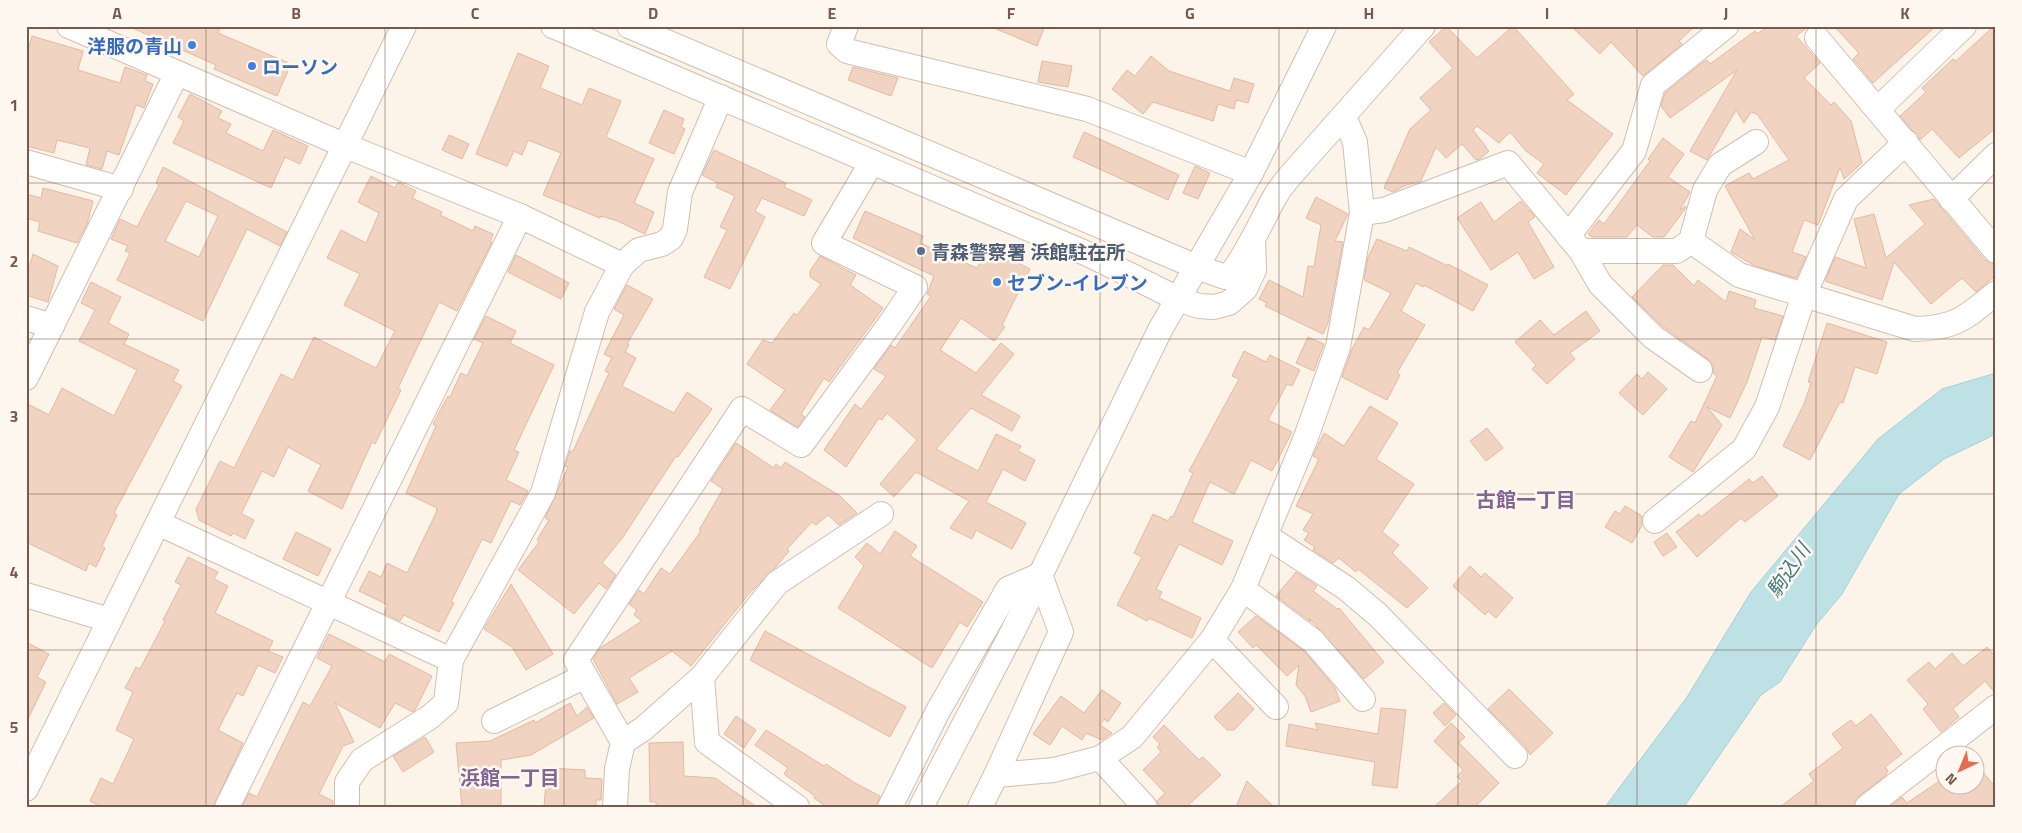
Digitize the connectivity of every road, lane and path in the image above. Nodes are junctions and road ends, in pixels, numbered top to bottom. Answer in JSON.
{"nodes":[{"id":1,"x":69,"y":26,"type":"edge"},
{"id":2,"x":404,"y":26,"type":"edge"},
{"id":3,"x":553,"y":26,"type":"edge"},
{"id":4,"x":629,"y":26,"type":"edge"},
{"id":5,"x":846,"y":26,"type":"edge"},
{"id":6,"x":1324,"y":26,"type":"edge"},
{"id":7,"x":1424,"y":26,"type":"edge"},
{"id":8,"x":1726,"y":26,"type":"edge"},
{"id":9,"x":1964,"y":26,"type":"edge"},
{"id":10,"x":1816,"y":38,"type":"dead end"},
{"id":11,"x":177,"y":73,"type":"junction"},
{"id":12,"x":721,"y":97,"type":"junction"},
{"id":13,"x":1878,"y":109,"type":"junction"},
{"id":14,"x":1344,"y":117,"type":"junction"},
{"id":15,"x":1756,"y":142,"type":"dead end"},
{"id":16,"x":1906,"y":142,"type":"junction"},
{"id":17,"x":346,"y":146,"type":"junction"},
{"id":18,"x":1996,"y":155,"type":"edge"},
{"id":19,"x":26,"y":162,"type":"edge"},
{"id":20,"x":872,"y":162,"type":"junction"},
{"id":21,"x":1251,"y":173,"type":"junction"},
{"id":22,"x":122,"y":189,"type":"junction"},
{"id":23,"x":1951,"y":199,"type":"junction"},
{"id":24,"x":1362,"y":213,"type":"junction"},
{"id":25,"x":520,"y":216,"type":"junction"},
{"id":26,"x":1253,"y":239,"type":"junction"},
{"id":27,"x":1691,"y":241,"type":"junction"},
{"id":28,"x":1574,"y":243,"type":"junction"},
{"id":29,"x":1996,"y":251,"type":"edge"},
{"id":30,"x":622,"y":265,"type":"junction"},
{"id":31,"x":1197,"y":268,"type":"junction"},
{"id":32,"x":1996,"y":293,"type":"edge"},
{"id":33,"x":1804,"y":295,"type":"junction"},
{"id":34,"x":1178,"y":298,"type":"junction"},
{"id":35,"x":26,"y":318,"type":"edge"},
{"id":36,"x":52,"y":326,"type":"junction"},
{"id":37,"x":1700,"y":370,"type":"dead end"},
{"id":38,"x":26,"y":378,"type":"edge"},
{"id":39,"x":881,"y":514,"type":"dead end"},
{"id":40,"x":1655,"y":522,"type":"dead end"},
{"id":41,"x":158,"y":523,"type":"junction"},
{"id":42,"x":1266,"y":536,"type":"junction"},
{"id":43,"x":1040,"y":575,"type":"junction"},
{"id":44,"x":1243,"y":589,"type":"junction"},
{"id":45,"x":26,"y":595,"type":"edge"},
{"id":46,"x":329,"y":602,"type":"junction"},
{"id":47,"x":109,"y":620,"type":"junction"},
{"id":48,"x":1212,"y":640,"type":"junction"},
{"id":49,"x":451,"y":660,"type":"junction"},
{"id":50,"x":584,"y":676,"type":"junction"},
{"id":51,"x":702,"y":677,"type":"junction"},
{"id":52,"x":1363,"y":699,"type":"dead end"},
{"id":53,"x":1276,"y":707,"type":"dead end"},
{"id":54,"x":1996,"y":707,"type":"edge"},
{"id":55,"x":494,"y":721,"type":"dead end"},
{"id":56,"x":623,"y":742,"type":"junction"},
{"id":57,"x":1515,"y":756,"type":"dead end"},
{"id":58,"x":1100,"y":758,"type":"junction"},
{"id":59,"x":996,"y":775,"type":"junction"},
{"id":60,"x":26,"y":789,"type":"edge"},
{"id":61,"x":227,"y":807,"type":"edge"},
{"id":62,"x":347,"y":807,"type":"edge"},
{"id":63,"x":615,"y":807,"type":"edge"},
{"id":64,"x":797,"y":807,"type":"edge"},
{"id":65,"x":890,"y":807,"type":"edge"},
{"id":66,"x":921,"y":807,"type":"edge"},
{"id":67,"x":980,"y":807,"type":"edge"},
{"id":68,"x":1145,"y":807,"type":"edge"},
{"id":69,"x":1867,"y":807,"type":"edge"}],
"edges":[{"from":1,"to":11,"type":"street"},
{"from":2,"to":17,"type":"street"},
{"from":3,"to":12,"type":"street"},
{"from":4,"to":31,"type":"street"},
{"from":5,"to":21,"type":"street"},
{"from":6,"to":21,"type":"street"},
{"from":7,"to":14,"type":"street"},
{"from":8,"to":28,"type":"street"},
{"from":9,"to":13,"type":"street"},
{"from":10,"to":13,"type":"street"},
{"from":11,"to":17,"type":"street"},
{"from":11,"to":22,"type":"street"},
{"from":12,"to":20,"type":"street"},
{"from":12,"to":30,"type":"street"},
{"from":13,"to":16,"type":"street"},
{"from":14,"to":24,"type":"street"},
{"from":14,"to":26,"type":"street"},
{"from":15,"to":27,"type":"street"},
{"from":16,"to":23,"type":"street"},
{"from":16,"to":33,"type":"street"},
{"from":17,"to":25,"type":"street"},
{"from":17,"to":41,"type":"street"},
{"from":18,"to":23,"type":"street"},
{"from":19,"to":22,"type":"street"},
{"from":20,"to":34,"type":"street"},
{"from":20,"to":50,"type":"street"},
{"from":21,"to":31,"type":"street"},
{"from":22,"to":36,"type":"street"},
{"from":23,"to":29,"type":"street"},
{"from":24,"to":28,"type":"street"},
{"from":24,"to":42,"type":"street"},
{"from":25,"to":30,"type":"street"},
{"from":25,"to":46,"type":"street"},
{"from":26,"to":31,"type":"street"},
{"from":26,"to":34,"type":"street"},
{"from":27,"to":28,"type":"street"},
{"from":27,"to":33,"type":"street"},
{"from":28,"to":37,"type":"street"},
{"from":30,"to":49,"type":"street"},
{"from":31,"to":34,"type":"street"},
{"from":32,"to":33,"type":"street"},
{"from":33,"to":40,"type":"street"},
{"from":34,"to":43,"type":"street"},
{"from":35,"to":36,"type":"street"},
{"from":36,"to":38,"type":"street"},
{"from":39,"to":51,"type":"street"},
{"from":41,"to":46,"type":"street"},
{"from":41,"to":47,"type":"street"},
{"from":42,"to":44,"type":"street"},
{"from":42,"to":57,"type":"street"},
{"from":43,"to":59,"type":"street"},
{"from":43,"to":65,"type":"street"},
{"from":43,"to":66,"type":"street"},
{"from":44,"to":48,"type":"street"},
{"from":44,"to":52,"type":"street"},
{"from":45,"to":47,"type":"street"},
{"from":46,"to":49,"type":"street"},
{"from":46,"to":61,"type":"street"},
{"from":47,"to":60,"type":"street"},
{"from":48,"to":53,"type":"street"},
{"from":48,"to":58,"type":"street"},
{"from":49,"to":62,"type":"street"},
{"from":50,"to":55,"type":"street"},
{"from":50,"to":56,"type":"street"},
{"from":51,"to":56,"type":"street"},
{"from":51,"to":64,"type":"street"},
{"from":54,"to":69,"type":"street"},
{"from":56,"to":63,"type":"street"},
{"from":58,"to":59,"type":"street"},
{"from":58,"to":68,"type":"street"},
{"from":59,"to":67,"type":"street"}]}
